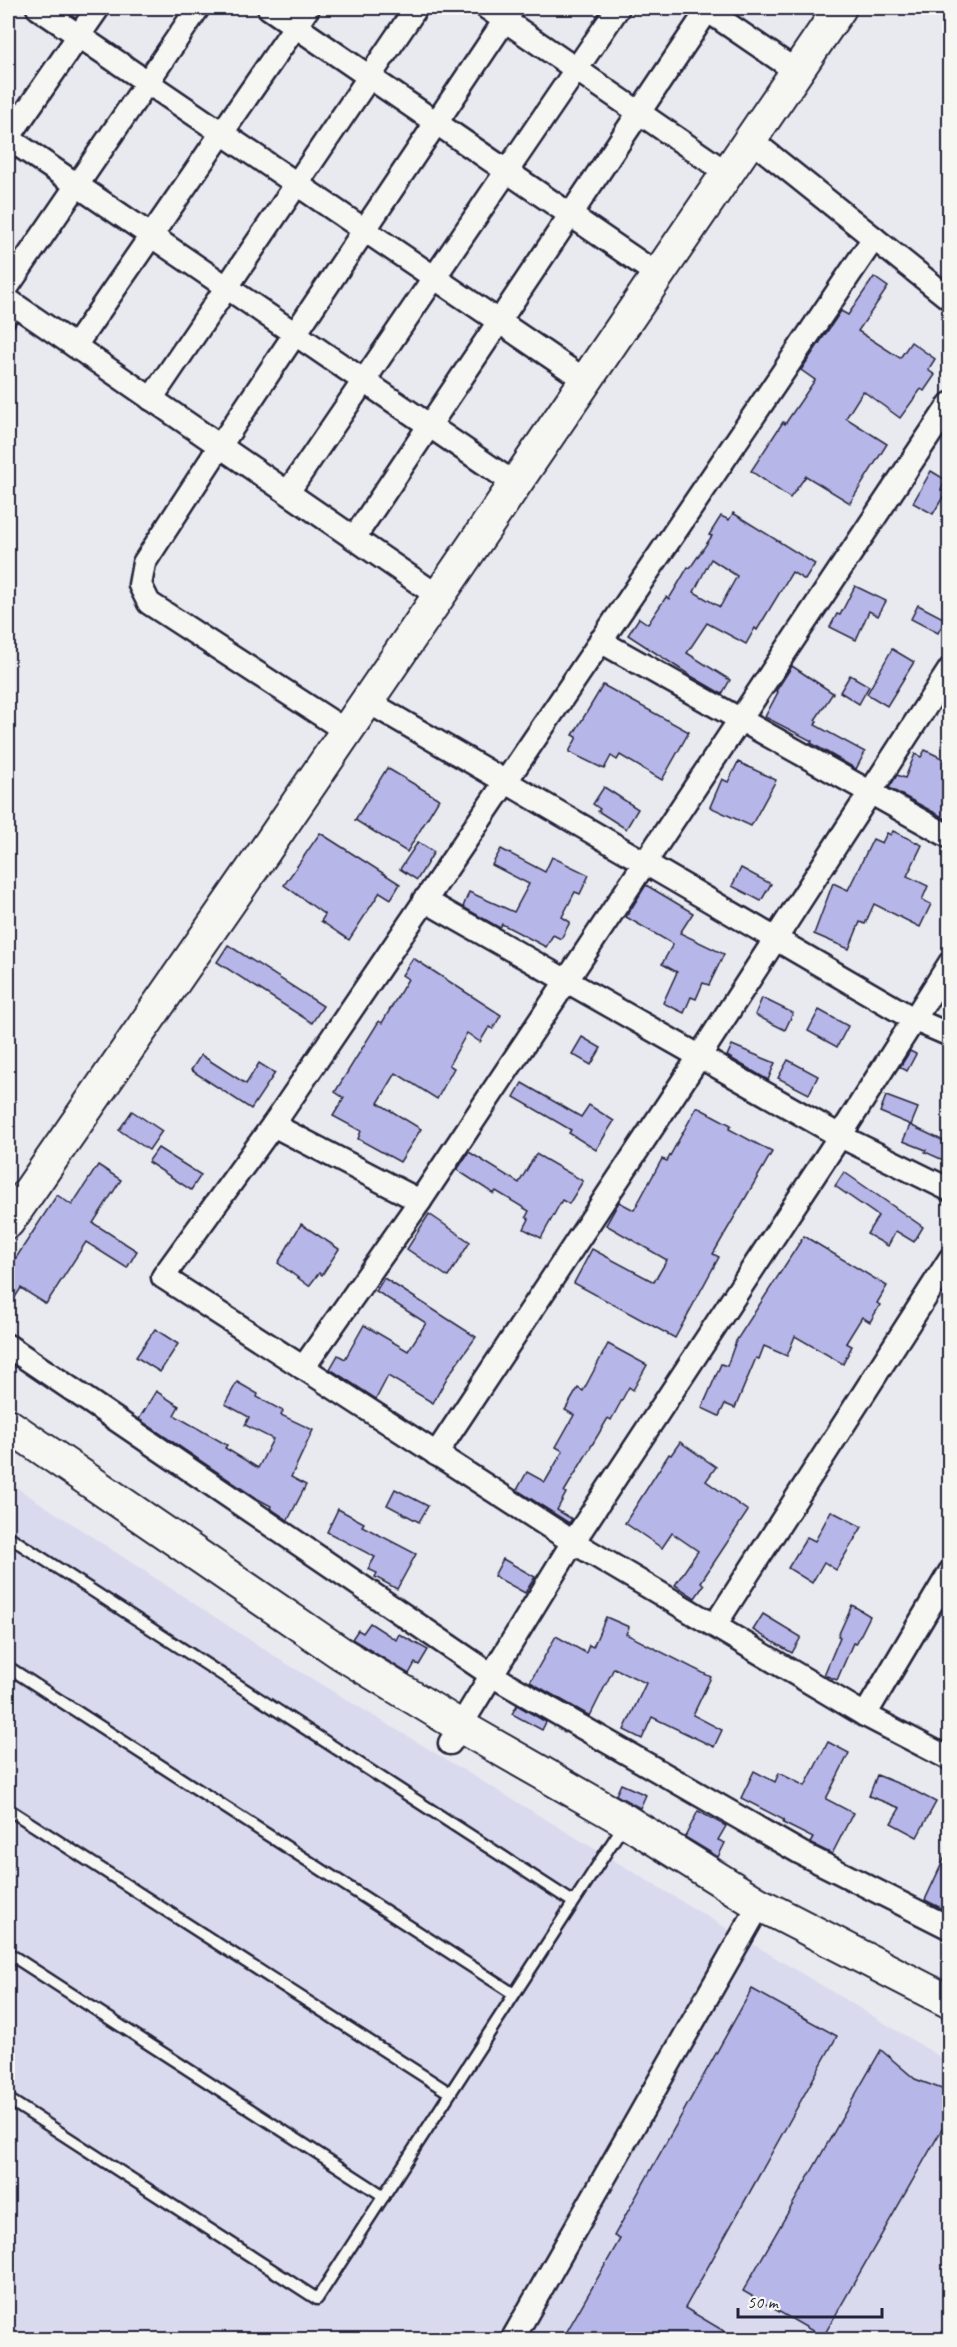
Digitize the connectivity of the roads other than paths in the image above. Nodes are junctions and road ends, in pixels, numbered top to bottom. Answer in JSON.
{"nodes":[{"id":1,"x":38,"y":8,"type":"edge"},
{"id":2,"x":98,"y":8,"type":"edge"},
{"id":3,"x":198,"y":8,"type":"edge"},
{"id":4,"x":269,"y":8,"type":"edge"},
{"id":5,"x":416,"y":8,"type":"edge"},
{"id":6,"x":618,"y":8,"type":"edge"},
{"id":7,"x":707,"y":8,"type":"edge"},
{"id":8,"x":840,"y":8,"type":"edge"},
{"id":9,"x":501,"y":12,"type":"edge"},
{"id":10,"x":302,"y":17,"type":"edge"},
{"id":11,"x":79,"y":35,"type":"junction"},
{"id":12,"x":576,"y":69,"type":"junction"},
{"id":13,"x":796,"y":71,"type":"junction"},
{"id":14,"x":369,"y":76,"type":"junction"},
{"id":15,"x":147,"y":82,"type":"junction"},
{"id":16,"x":639,"y":113,"type":"junction"},
{"id":17,"x":436,"y":122,"type":"junction"},
{"id":18,"x":222,"y":133,"type":"junction"},
{"id":19,"x":8,"y":138,"type":"edge"},
{"id":20,"x":750,"y":139,"type":"junction"},
{"id":21,"x":507,"y":171,"type":"junction"},
{"id":22,"x":727,"y":173,"type":"junction"},
{"id":23,"x":297,"y":184,"type":"junction"},
{"id":24,"x":77,"y":185,"type":"junction"},
{"id":25,"x":570,"y":215,"type":"junction"},
{"id":26,"x":364,"y":230,"type":"junction"},
{"id":27,"x":151,"y":236,"type":"junction"},
{"id":28,"x":874,"y":238,"type":"junction"},
{"id":29,"x":658,"y":275,"type":"junction"},
{"id":30,"x":434,"y":278,"type":"junction"},
{"id":31,"x":8,"y":286,"type":"edge"},
{"id":32,"x":227,"y":287,"type":"junction"},
{"id":33,"x":948,"y":295,"type":"edge"},
{"id":34,"x":11,"y":310,"type":"edge"},
{"id":35,"x":499,"y":321,"type":"junction"},
{"id":36,"x":295,"y":334,"type":"junction"},
{"id":37,"x":75,"y":346,"type":"junction"},
{"id":38,"x":364,"y":381,"type":"junction"},
{"id":39,"x":585,"y":381,"type":"junction"},
{"id":40,"x":152,"y":399,"type":"junction"},
{"id":41,"x":950,"y":404,"type":"edge"},
{"id":42,"x":429,"y":425,"type":"junction"},
{"id":43,"x":220,"y":446,"type":"junction"},
{"id":44,"x":515,"y":484,"type":"junction"},
{"id":45,"x":288,"y":492,"type":"junction"},
{"id":46,"x":354,"y":538,"type":"junction"},
{"id":47,"x":438,"y":596,"type":"junction"},
{"id":48,"x":600,"y":641,"type":"junction"},
{"id":49,"x":950,"y":669,"type":"edge"},
{"id":50,"x":367,"y":701,"type":"junction"},
{"id":51,"x":740,"y":719,"type":"junction"},
{"id":52,"x":346,"y":731,"type":"junction"},
{"id":53,"x":504,"y":781,"type":"junction"},
{"id":54,"x":870,"y":792,"type":"junction"},
{"id":55,"x":950,"y":837,"type":"edge"},
{"id":56,"x":645,"y":863,"type":"junction"},
{"id":57,"x":424,"y":900,"type":"junction"},
{"id":58,"x":776,"y":939,"type":"junction"},
{"id":59,"x":950,"y":963,"type":"edge"},
{"id":60,"x":566,"y":981,"type":"junction"},
{"id":61,"x":915,"y":1020,"type":"junction"},
{"id":62,"x":950,"y":1035,"type":"edge"},
{"id":63,"x":699,"y":1057,"type":"junction"},
{"id":64,"x":273,"y":1125,"type":"junction"},
{"id":65,"x":840,"y":1136,"type":"junction"},
{"id":66,"x":950,"y":1190,"type":"edge"},
{"id":67,"x":420,"y":1201,"type":"junction"},
{"id":68,"x":8,"y":1222,"type":"edge"},
{"id":69,"x":950,"y":1259,"type":"edge"},
{"id":70,"x":8,"y":1346,"type":"edge"},
{"id":71,"x":303,"y":1368,"type":"junction"},
{"id":72,"x":8,"y":1425,"type":"edge"},
{"id":73,"x":8,"y":1449,"type":"edge"},
{"id":74,"x":436,"y":1454,"type":"junction"},
{"id":75,"x":8,"y":1536,"type":"edge"},
{"id":76,"x":573,"y":1542,"type":"junction"},
{"id":77,"x":950,"y":1572,"type":"edge"},
{"id":78,"x":715,"y":1625,"type":"junction"},
{"id":79,"x":8,"y":1667,"type":"edge"},
{"id":80,"x":493,"y":1676,"type":"junction"},
{"id":81,"x":865,"y":1714,"type":"junction"},
{"id":82,"x":455,"y":1735,"type":"junction"},
{"id":83,"x":950,"y":1759,"type":"edge"},
{"id":84,"x":8,"y":1809,"type":"edge"},
{"id":85,"x":621,"y":1830,"type":"junction"},
{"id":86,"x":573,"y":1902,"type":"junction"},
{"id":87,"x":752,"y":1918,"type":"junction"},
{"id":88,"x":950,"y":1928,"type":"edge"},
{"id":89,"x":8,"y":1953,"type":"edge"},
{"id":90,"x":514,"y":1994,"type":"junction"},
{"id":91,"x":950,"y":2002,"type":"edge"},
{"id":92,"x":950,"y":2023,"type":"edge"},
{"id":93,"x":450,"y":2093,"type":"junction"},
{"id":94,"x":8,"y":2099,"type":"edge"},
{"id":95,"x":384,"y":2196,"type":"junction"},
{"id":96,"x":512,"y":2340,"type":"edge"}],
"edges":[{"from":1,"to":11,"type":"street"},
{"from":2,"to":11,"type":"street"},
{"from":3,"to":15,"type":"street"},
{"from":4,"to":10,"type":"street"},
{"from":5,"to":14,"type":"street"},
{"from":6,"to":12,"type":"street"},
{"from":7,"to":13,"type":"street"},
{"from":7,"to":16,"type":"street"},
{"from":8,"to":13,"type":"street"},
{"from":9,"to":12,"type":"street"},
{"from":9,"to":17,"type":"street"},
{"from":10,"to":14,"type":"street"},
{"from":10,"to":18,"type":"street"},
{"from":11,"to":15,"type":"street"},
{"from":11,"to":19,"type":"street"},
{"from":12,"to":16,"type":"street"},
{"from":12,"to":21,"type":"street"},
{"from":13,"to":20,"type":"street"},
{"from":14,"to":17,"type":"street"},
{"from":14,"to":23,"type":"street"},
{"from":15,"to":18,"type":"street"},
{"from":15,"to":24,"type":"street"},
{"from":16,"to":22,"type":"street"},
{"from":16,"to":25,"type":"street"},
{"from":17,"to":21,"type":"street"},
{"from":17,"to":26,"type":"street"},
{"from":18,"to":23,"type":"street"},
{"from":18,"to":27,"type":"street"},
{"from":19,"to":24,"type":"street"},
{"from":20,"to":22,"type":"street"},
{"from":20,"to":28,"type":"street"},
{"from":21,"to":25,"type":"street"},
{"from":21,"to":30,"type":"street"},
{"from":22,"to":29,"type":"street"},
{"from":23,"to":26,"type":"street"},
{"from":23,"to":32,"type":"street"},
{"from":24,"to":27,"type":"street"},
{"from":24,"to":31,"type":"street"},
{"from":25,"to":29,"type":"street"},
{"from":25,"to":35,"type":"street"},
{"from":26,"to":30,"type":"street"},
{"from":26,"to":36,"type":"street"},
{"from":27,"to":32,"type":"street"},
{"from":27,"to":37,"type":"street"},
{"from":28,"to":33,"type":"street"},
{"from":28,"to":48,"type":"street"},
{"from":29,"to":39,"type":"street"},
{"from":30,"to":35,"type":"street"},
{"from":30,"to":38,"type":"street"},
{"from":32,"to":36,"type":"street"},
{"from":32,"to":40,"type":"street"},
{"from":34,"to":37,"type":"street"},
{"from":35,"to":39,"type":"street"},
{"from":35,"to":42,"type":"street"},
{"from":36,"to":38,"type":"street"},
{"from":36,"to":43,"type":"street"},
{"from":37,"to":40,"type":"street"},
{"from":38,"to":42,"type":"street"},
{"from":38,"to":45,"type":"street"},
{"from":39,"to":44,"type":"street"},
{"from":40,"to":43,"type":"street"},
{"from":41,"to":51,"type":"street"},
{"from":42,"to":44,"type":"street"},
{"from":42,"to":46,"type":"street"},
{"from":43,"to":45,"type":"street"},
{"from":43,"to":52,"type":"street"},
{"from":44,"to":47,"type":"street"},
{"from":45,"to":46,"type":"street"},
{"from":46,"to":47,"type":"street"},
{"from":47,"to":50,"type":"street"},
{"from":48,"to":51,"type":"street"},
{"from":48,"to":53,"type":"street"},
{"from":49,"to":54,"type":"street"},
{"from":50,"to":52,"type":"street"},
{"from":50,"to":53,"type":"street"},
{"from":51,"to":54,"type":"street"},
{"from":51,"to":56,"type":"street"},
{"from":52,"to":68,"type":"street"},
{"from":53,"to":56,"type":"street"},
{"from":53,"to":57,"type":"street"},
{"from":54,"to":55,"type":"street"},
{"from":54,"to":58,"type":"street"},
{"from":56,"to":58,"type":"street"},
{"from":56,"to":60,"type":"street"},
{"from":57,"to":60,"type":"street"},
{"from":57,"to":64,"type":"street"},
{"from":58,"to":61,"type":"street"},
{"from":58,"to":63,"type":"street"},
{"from":59,"to":61,"type":"street"},
{"from":60,"to":63,"type":"street"},
{"from":60,"to":67,"type":"street"},
{"from":61,"to":62,"type":"street"},
{"from":61,"to":65,"type":"street"},
{"from":63,"to":65,"type":"street"},
{"from":63,"to":74,"type":"street"},
{"from":64,"to":67,"type":"street"},
{"from":64,"to":71,"type":"street"},
{"from":65,"to":66,"type":"street"},
{"from":65,"to":76,"type":"street"},
{"from":67,"to":71,"type":"street"},
{"from":69,"to":78,"type":"street"},
{"from":70,"to":80,"type":"street"},
{"from":71,"to":74,"type":"street"},
{"from":72,"to":82,"type":"street"},
{"from":73,"to":82,"type":"street"},
{"from":74,"to":76,"type":"street"},
{"from":75,"to":86,"type":"lane"},
{"from":76,"to":78,"type":"street"},
{"from":76,"to":80,"type":"street"},
{"from":77,"to":81,"type":"street"},
{"from":78,"to":81,"type":"street"},
{"from":79,"to":90,"type":"lane"},
{"from":80,"to":82,"type":"street"},
{"from":80,"to":88,"type":"street"},
{"from":81,"to":83,"type":"street"},
{"from":82,"to":85,"type":"street"},
{"from":84,"to":93,"type":"lane"},
{"from":85,"to":86,"type":"lane"},
{"from":85,"to":87,"type":"street"},
{"from":85,"to":91,"type":"street"},
{"from":86,"to":90,"type":"lane"},
{"from":87,"to":92,"type":"street"},
{"from":87,"to":96,"type":"street"},
{"from":89,"to":95,"type":"lane"},
{"from":90,"to":93,"type":"lane"},
{"from":93,"to":95,"type":"lane"},
{"from":94,"to":95,"type":"lane"}]}
